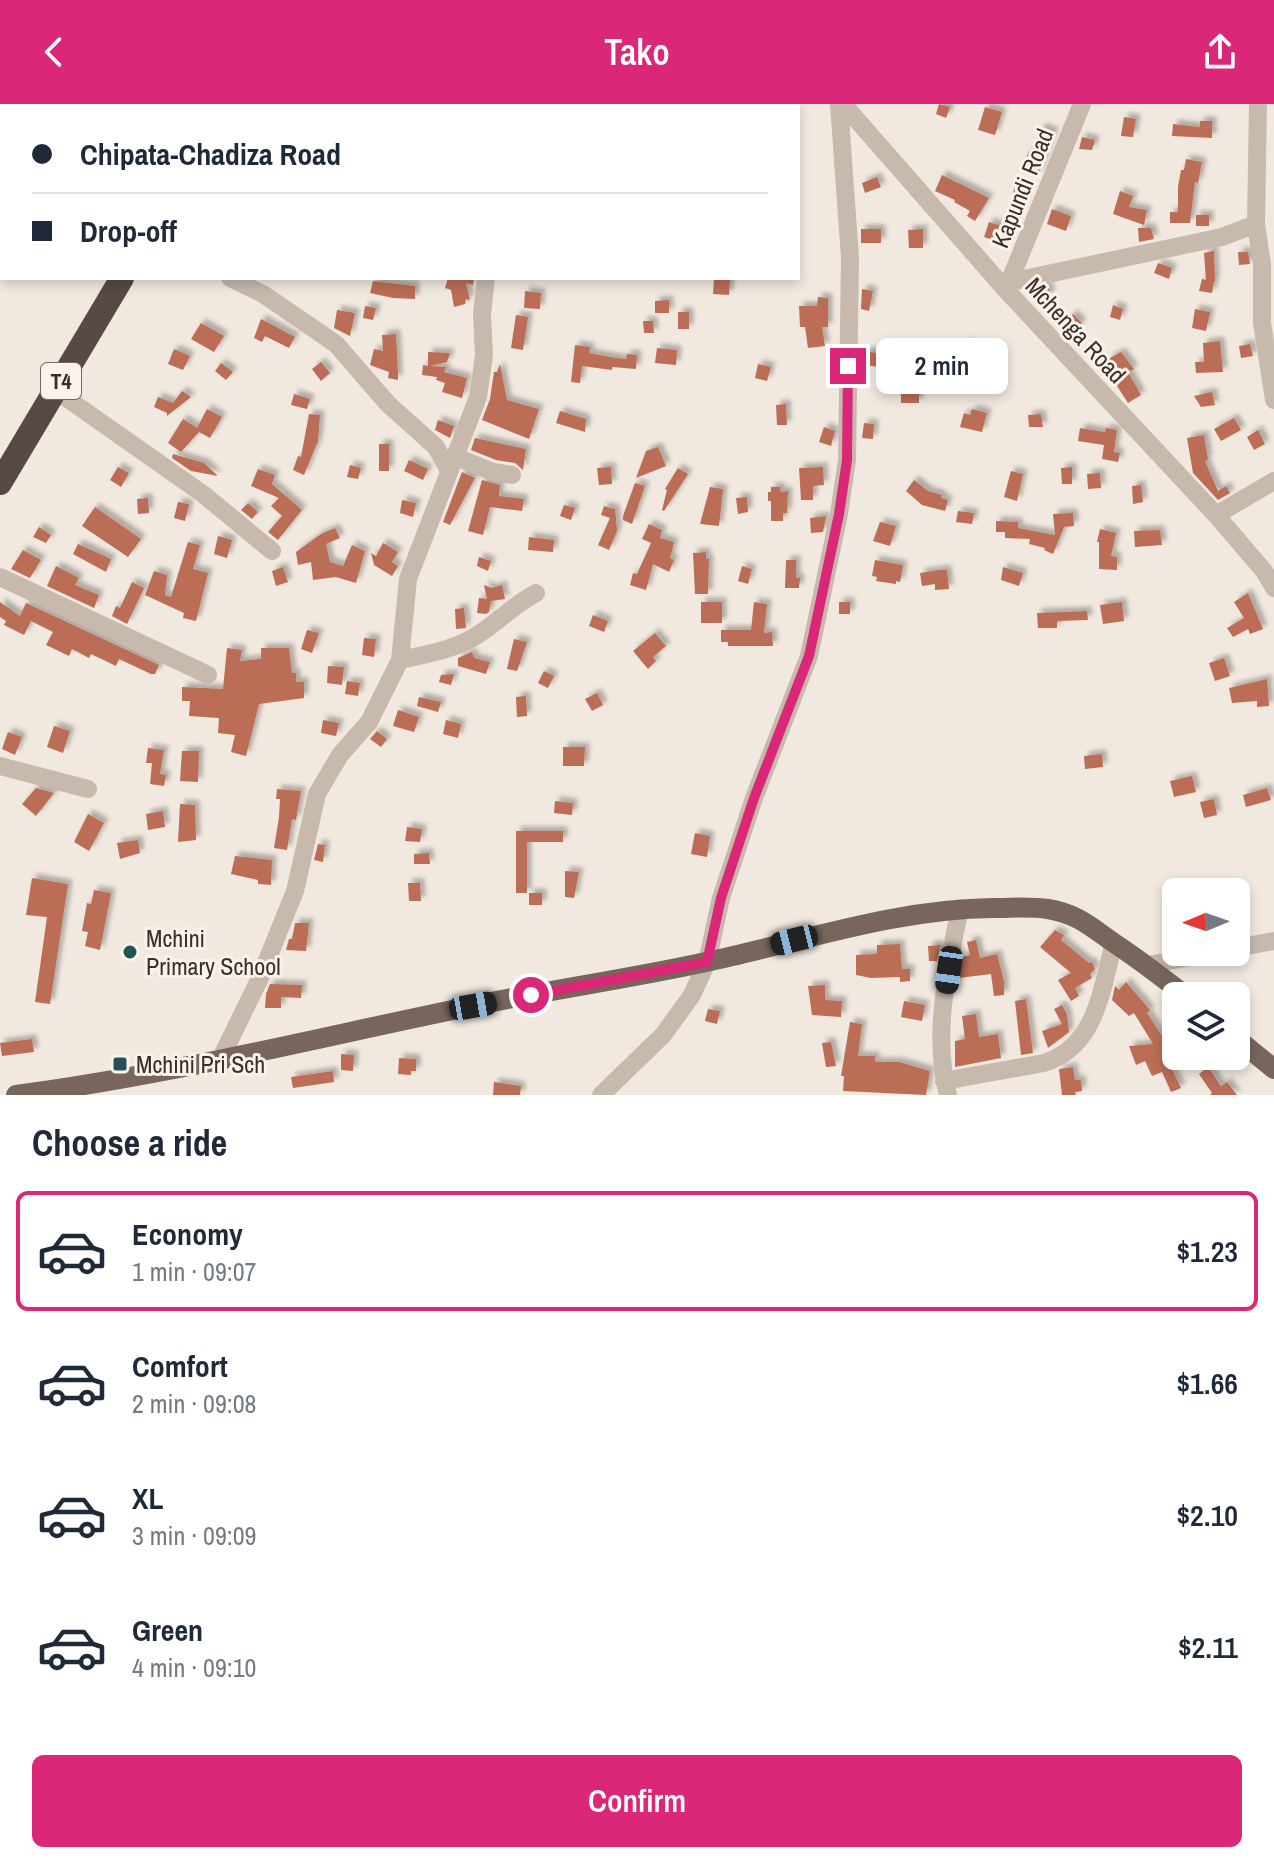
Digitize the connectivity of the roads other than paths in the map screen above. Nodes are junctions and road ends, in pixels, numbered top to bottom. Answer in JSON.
{"nodes":[{"id":1,"x":841,"y":104,"type":"edge"},
{"id":2,"x":1082,"y":104,"type":"edge"},
{"id":3,"x":1258,"y":104,"type":"edge"},
{"id":4,"x":1266,"y":135,"type":"edge"},
{"id":5,"x":1256,"y":224,"type":"junction"},
{"id":6,"x":121,"y":280,"type":"edge"},
{"id":7,"x":234,"y":280,"type":"edge"},
{"id":8,"x":486,"y":280,"type":"edge"},
{"id":9,"x":1008,"y":286,"type":"junction"},
{"id":10,"x":55,"y":390,"type":"junction"},
{"id":11,"x":1274,"y":400,"type":"edge"},
{"id":12,"x":451,"y":463,"type":"junction"},
{"id":13,"x":512,"y":475,"type":"dead end"},
{"id":14,"x":1274,"y":481,"type":"edge"},
{"id":15,"x":0,"y":483,"type":"edge"},
{"id":16,"x":1216,"y":515,"type":"junction"},
{"id":17,"x":272,"y":551,"type":"dead end"},
{"id":18,"x":0,"y":577,"type":"edge"},
{"id":19,"x":1274,"y":588,"type":"edge"},
{"id":20,"x":536,"y":593,"type":"dead end"},
{"id":21,"x":400,"y":660,"type":"junction"},
{"id":22,"x":208,"y":675,"type":"dead end"},
{"id":23,"x":0,"y":766,"type":"edge"},
{"id":24,"x":88,"y":789,"type":"dead end"},
{"id":25,"x":960,"y":908,"type":"junction"},
{"id":26,"x":1274,"y":941,"type":"edge"},
{"id":27,"x":1114,"y":943,"type":"junction"},
{"id":28,"x":1250,"y":945,"type":"edge"},
{"id":29,"x":707,"y":962,"type":"junction"},
{"id":30,"x":1162,"y":962,"type":"edge"},
{"id":31,"x":1148,"y":965,"type":"junction"},
{"id":32,"x":1169,"y":982,"type":"edge"},
{"id":33,"x":1250,"y":1049,"type":"edge"},
{"id":34,"x":219,"y":1062,"type":"junction"},
{"id":35,"x":1274,"y":1069,"type":"edge"},
{"id":36,"x":946,"y":1088,"type":"edge"},
{"id":37,"x":16,"y":1095,"type":"edge"},
{"id":38,"x":601,"y":1095,"type":"edge"}],
"edges":[{"from":1,"to":9,"type":"street","name":"Mchenga Road"},
{"from":1,"to":29,"type":"street"},
{"from":2,"to":9,"type":"street","name":"Kapundi Road"},
{"from":3,"to":4,"type":"street"},
{"from":4,"to":5,"type":"street"},
{"from":5,"to":9,"type":"street"},
{"from":5,"to":11,"type":"street"},
{"from":6,"to":10,"type":"highway","number":"T4"},
{"from":7,"to":12,"type":"street"},
{"from":8,"to":12,"type":"street"},
{"from":9,"to":16,"type":"street","name":"Mchenga Road"},
{"from":10,"to":15,"type":"highway","number":"T4"},
{"from":10,"to":17,"type":"street"},
{"from":12,"to":13,"type":"street"},
{"from":12,"to":21,"type":"street"},
{"from":14,"to":16,"type":"street"},
{"from":16,"to":19,"type":"street","name":"Mchenga Road"},
{"from":18,"to":22,"type":"street"},
{"from":20,"to":21,"type":"street"},
{"from":21,"to":34,"type":"street"},
{"from":23,"to":24,"type":"street"},
{"from":25,"to":27,"type":"main road"},
{"from":25,"to":29,"type":"main road"},
{"from":25,"to":36,"type":"street"},
{"from":26,"to":28,"type":"street"},
{"from":27,"to":31,"type":"main road"},
{"from":27,"to":36,"type":"street"},
{"from":29,"to":34,"type":"main road"},
{"from":29,"to":38,"type":"street"},
{"from":30,"to":31,"type":"street"},
{"from":31,"to":32,"type":"main road"},
{"from":33,"to":35,"type":"main road"},
{"from":34,"to":37,"type":"main road"}]}
